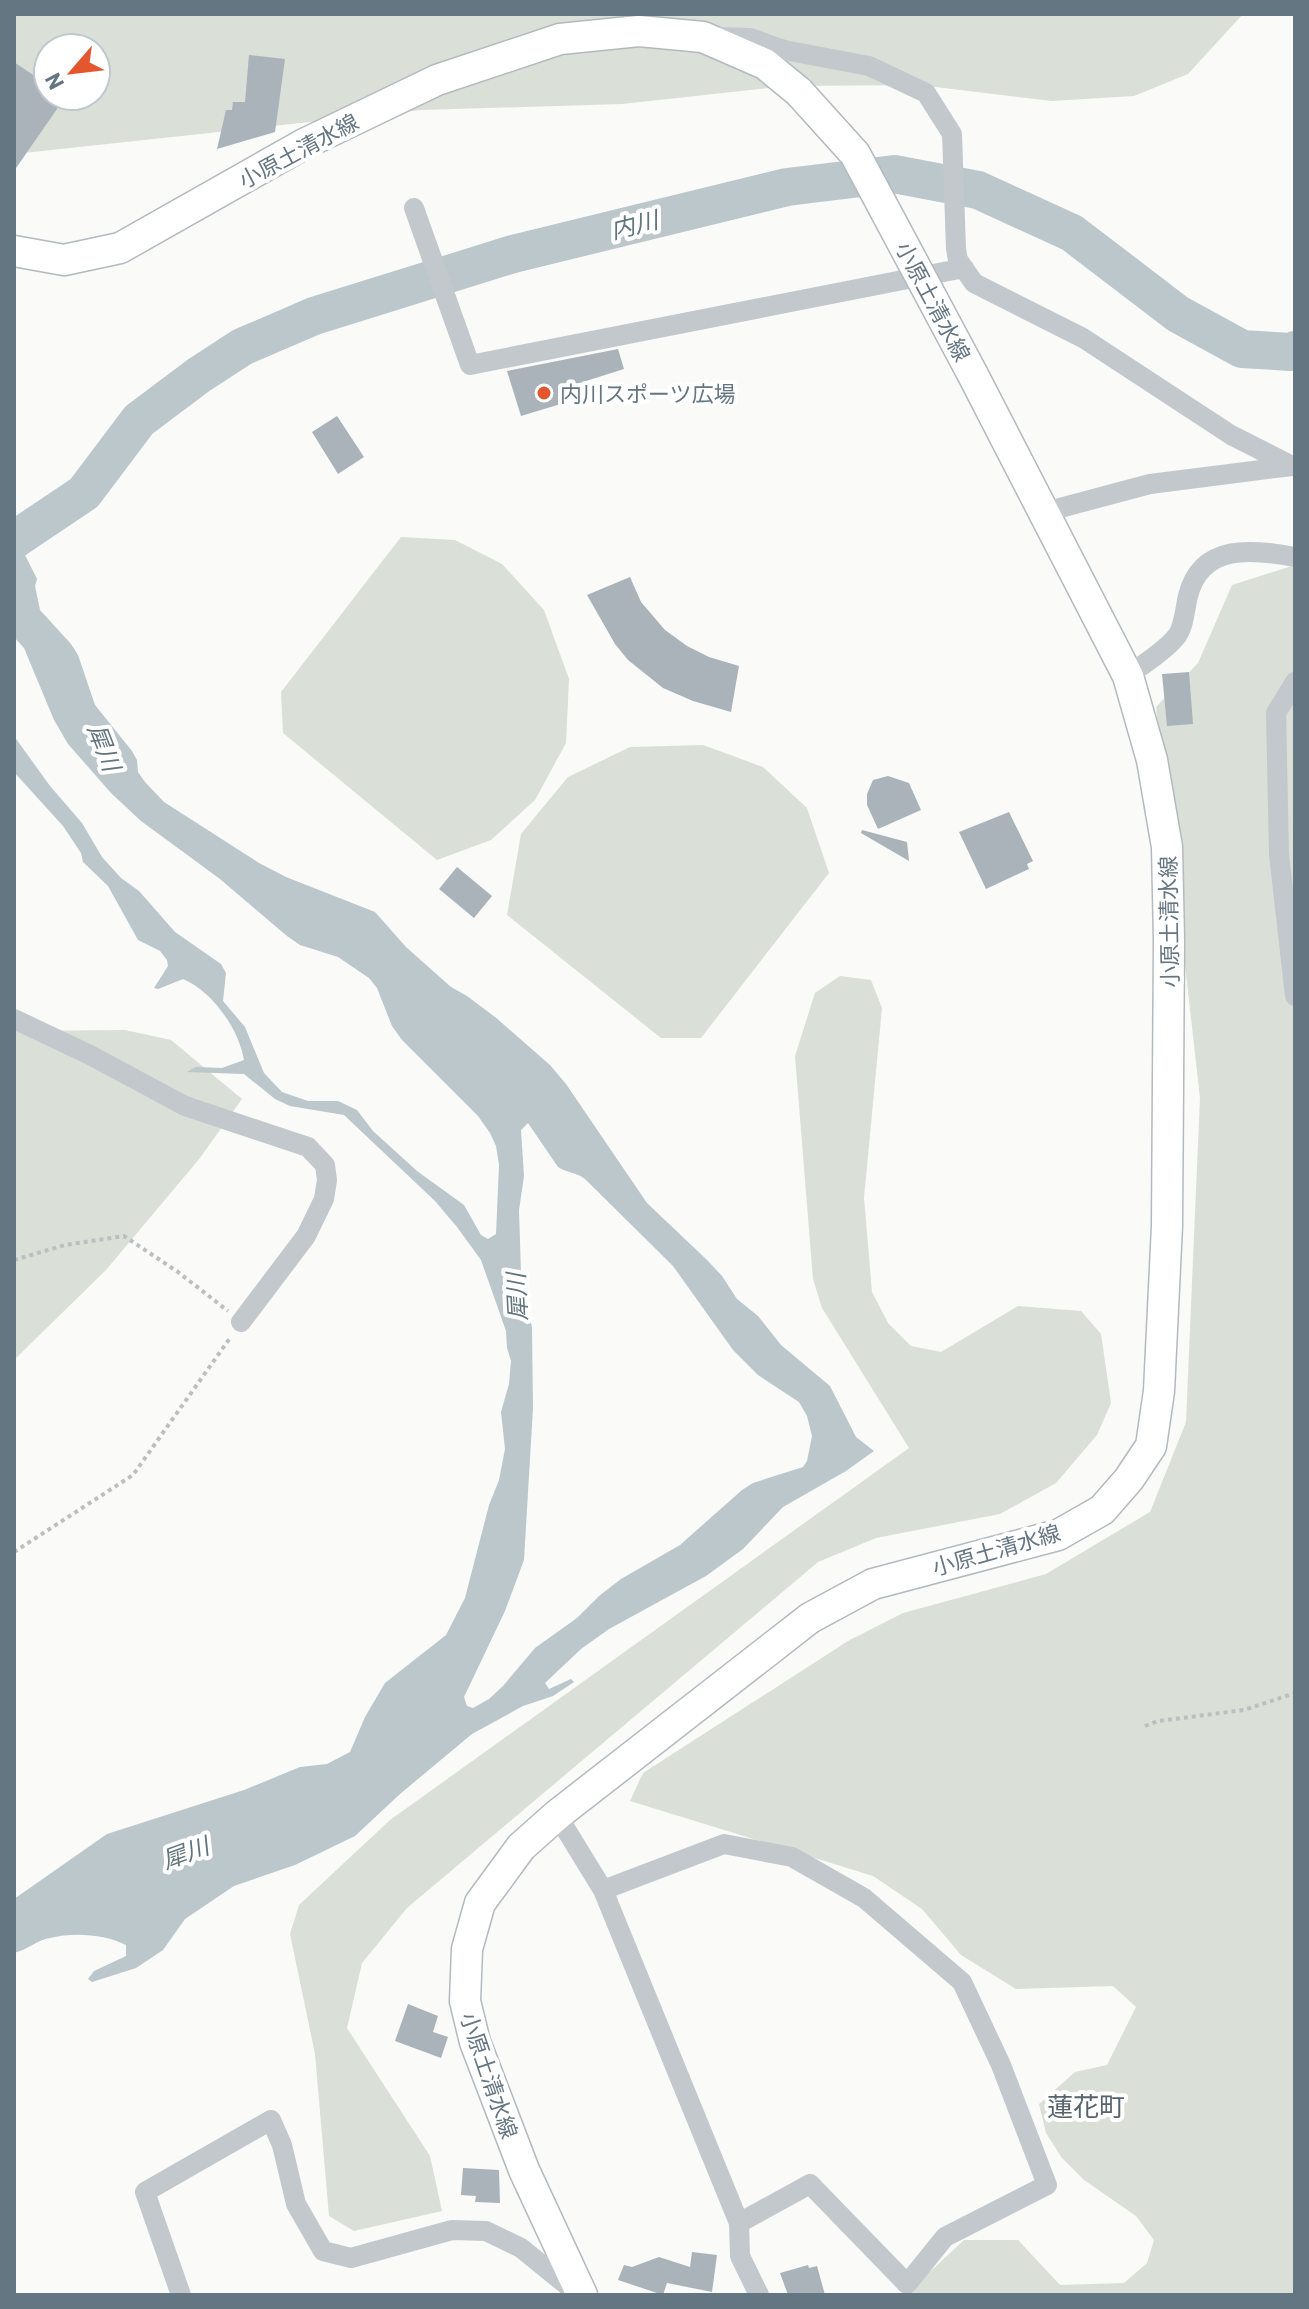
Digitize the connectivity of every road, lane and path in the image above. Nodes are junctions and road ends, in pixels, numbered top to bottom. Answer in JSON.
{"nodes":[{"id":1,"x":703,"y":37,"type":"junction"},
{"id":2,"x":414,"y":208,"type":"dead end"},
{"id":3,"x":14,"y":251,"type":"edge"},
{"id":4,"x":964,"y":268,"type":"junction"},
{"id":5,"x":1293,"y":466,"type":"edge"},
{"id":6,"x":1045,"y":512,"type":"junction"},
{"id":7,"x":1295,"y":557,"type":"edge"},
{"id":8,"x":1128,"y":676,"type":"junction"},
{"id":9,"x":1295,"y":682,"type":"edge"},
{"id":10,"x":1295,"y":996,"type":"edge"},
{"id":11,"x":14,"y":1019,"type":"edge"},
{"id":12,"x":14,"y":1260,"type":"edge"},
{"id":13,"x":241,"y":1322,"type":"junction"},
{"id":14,"x":14,"y":1552,"type":"edge"},
{"id":15,"x":1295,"y":1693,"type":"edge"},
{"id":16,"x":1145,"y":1726,"type":"dead end"},
{"id":17,"x":557,"y":1815,"type":"junction"},
{"id":18,"x":603,"y":1890,"type":"junction"},
{"id":19,"x":739,"y":2223,"type":"junction"},
{"id":20,"x":181,"y":2295,"type":"edge"},
{"id":21,"x":580,"y":2295,"type":"edge"},
{"id":22,"x":759,"y":2295,"type":"edge"}],
"edges":[{"from":1,"to":3,"type":"main road","name":"小原土清水線"},
{"from":1,"to":4,"type":"street"},
{"from":1,"to":6,"type":"main road","name":"小原土清水線","bridge":true},
{"from":2,"to":4,"type":"street"},
{"from":4,"to":5,"type":"street"},
{"from":5,"to":6,"type":"street"},
{"from":6,"to":8,"type":"main road","name":"小原土清水線"},
{"from":7,"to":8,"type":"street"},
{"from":8,"to":17,"type":"main road","name":"小原土清水線"},
{"from":9,"to":10,"type":"street"},
{"from":11,"to":13,"type":"street"},
{"from":12,"to":13,"type":"path"},
{"from":13,"to":14,"type":"path"},
{"from":15,"to":16,"type":"path"},
{"from":17,"to":18,"type":"street"},
{"from":17,"to":21,"type":"main road","name":"小原土清水線"},
{"from":18,"to":19,"type":"street"},
{"from":18,"to":19,"type":"street"},
{"from":19,"to":22,"type":"street"},
{"from":20,"to":21,"type":"street"}]}
